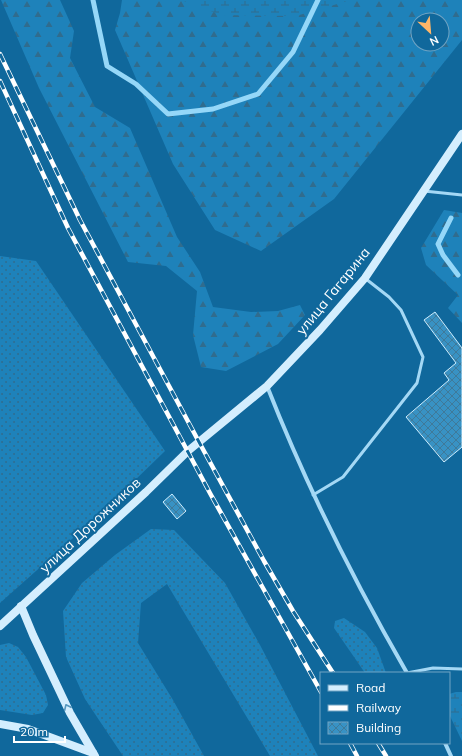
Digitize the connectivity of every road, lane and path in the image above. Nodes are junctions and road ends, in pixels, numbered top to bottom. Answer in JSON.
{"nodes":[{"id":1,"x":462,"y":134,"type":"edge"},
{"id":2,"x":423,"y":191,"type":"junction"},
{"id":3,"x":462,"y":195,"type":"edge"},
{"id":4,"x":365,"y":278,"type":"junction"},
{"id":5,"x":267,"y":386,"type":"junction"},
{"id":6,"x":199,"y":442,"type":"joint"},
{"id":7,"x":313,"y":495,"type":"junction"},
{"id":8,"x":21,"y":606,"type":"junction"},
{"id":9,"x":0,"y":626,"type":"edge"},
{"id":10,"x":462,"y":669,"type":"edge"},
{"id":11,"x":406,"y":672,"type":"edge"},
{"id":12,"x":412,"y":672,"type":"edge"},
{"id":13,"x":0,"y":724,"type":"edge"},
{"id":14,"x":445,"y":744,"type":"edge"},
{"id":15,"x":94,"y":754,"type":"edge"},
{"id":16,"x":451,"y":756,"type":"edge"}],
"edges":[{"from":1,"to":2,"type":"main road","name":"улица Гагарина"},
{"from":2,"to":3,"type":"lane"},
{"from":2,"to":4,"type":"main road","name":"улица Гагарина"},
{"from":4,"to":5,"type":"main road","name":"улица Гагарина"},
{"from":4,"to":7,"type":"lane"},
{"from":5,"to":6,"type":"main road","name":"улица Гагарина"},
{"from":5,"to":7,"type":"street"},
{"from":6,"to":8,"type":"main road","name":"улица Дорожников"},
{"from":7,"to":11,"type":"street"},
{"from":8,"to":9,"type":"main road","name":"улица Дорожников"},
{"from":15,"to":8,"type":"main road","one_way":true},
{"from":10,"to":12,"type":"lane"},
{"from":13,"to":15,"type":"main road"},
{"from":14,"to":16,"type":"street"}]}
